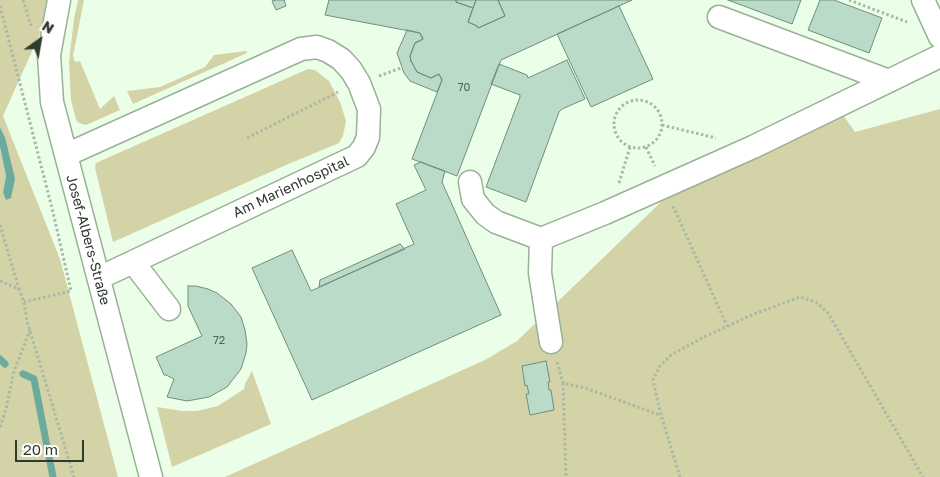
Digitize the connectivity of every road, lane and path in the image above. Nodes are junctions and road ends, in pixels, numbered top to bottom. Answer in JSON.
{"nodes":[{"id":1,"x":59,"y":0,"type":"edge"},
{"id":2,"x":848,"y":0,"type":"edge"},
{"id":3,"x":924,"y":0,"type":"edge"},
{"id":4,"x":0,"y":6,"type":"edge"},
{"id":5,"x":719,"y":17,"type":"dead end"},
{"id":6,"x":939,"y":35,"type":"edge"},
{"id":7,"x":940,"y":56,"type":"edge"},
{"id":8,"x":402,"y":68,"type":"dead end"},
{"id":9,"x":889,"y":81,"type":"junction"},
{"id":10,"x":359,"y":83,"type":"junction"},
{"id":11,"x":662,"y":125,"type":"junction"},
{"id":12,"x":247,"y":138,"type":"dead end"},
{"id":13,"x":717,"y":138,"type":"dead end"},
{"id":14,"x":646,"y":147,"type":"junction"},
{"id":15,"x":66,"y":155,"type":"junction"},
{"id":16,"x":470,"y":182,"type":"dead end"},
{"id":17,"x":664,"y":186,"type":"junction"},
{"id":18,"x":0,"y":225,"type":"edge"},
{"id":19,"x":541,"y":239,"type":"junction"},
{"id":20,"x":133,"y":262,"type":"junction"},
{"id":21,"x":99,"y":278,"type":"junction"},
{"id":22,"x":0,"y":281,"type":"edge"},
{"id":23,"x":19,"y":289,"type":"junction"},
{"id":24,"x":24,"y":302,"type":"junction"},
{"id":25,"x":169,"y":310,"type":"dead end"},
{"id":26,"x":727,"y":326,"type":"junction"},
{"id":27,"x":30,"y":329,"type":"junction"},
{"id":28,"x":551,"y":342,"type":"joint"},
{"id":29,"x":563,"y":383,"type":"junction"},
{"id":30,"x":661,"y":415,"type":"junction"},
{"id":31,"x":0,"y":427,"type":"edge"},
{"id":32,"x":74,"y":477,"type":"edge"},
{"id":33,"x":151,"y":477,"type":"edge"},
{"id":34,"x":566,"y":477,"type":"edge"},
{"id":35,"x":680,"y":477,"type":"edge"},
{"id":36,"x":923,"y":477,"type":"edge"}],
"edges":[{"from":1,"to":15,"type":"street","name":"Josef-Albers-Straße"},
{"from":2,"to":6,"type":"path"},
{"from":3,"to":6,"type":"street"},
{"from":4,"to":24,"type":"path"},
{"from":5,"to":9,"type":"street"},
{"from":7,"to":9,"type":"street"},
{"from":8,"to":10,"type":"path"},
{"from":9,"to":17,"type":"street"},
{"from":10,"to":12,"type":"path"},
{"from":10,"to":15,"type":"street","name":"Am Marienhospital"},
{"from":10,"to":20,"type":"street","name":"Am Marienhospital"},
{"from":11,"to":13,"type":"path"},
{"from":11,"to":14,"type":"path"},
{"from":11,"to":14,"type":"path"},
{"from":14,"to":17,"type":"path"},
{"from":15,"to":21,"type":"street","name":"Josef-Albers-Straße"},
{"from":16,"to":19,"type":"street"},
{"from":17,"to":19,"type":"street"},
{"from":17,"to":26,"type":"path"},
{"from":18,"to":23,"type":"path"},
{"from":19,"to":28,"type":"street"},
{"from":20,"to":21,"type":"street","name":"Am Marienhospital"},
{"from":20,"to":25,"type":"street"},
{"from":21,"to":33,"type":"street","name":"Josef-Albers-Straße"},
{"from":22,"to":23,"type":"path"},
{"from":23,"to":24,"type":"path"},
{"from":24,"to":27,"type":"path"},
{"from":26,"to":30,"type":"path"},
{"from":26,"to":36,"type":"path"},
{"from":27,"to":31,"type":"path"},
{"from":27,"to":32,"type":"path"},
{"from":28,"to":29,"type":"path"},
{"from":29,"to":30,"type":"path"},
{"from":29,"to":34,"type":"path"},
{"from":30,"to":35,"type":"path"}]}
